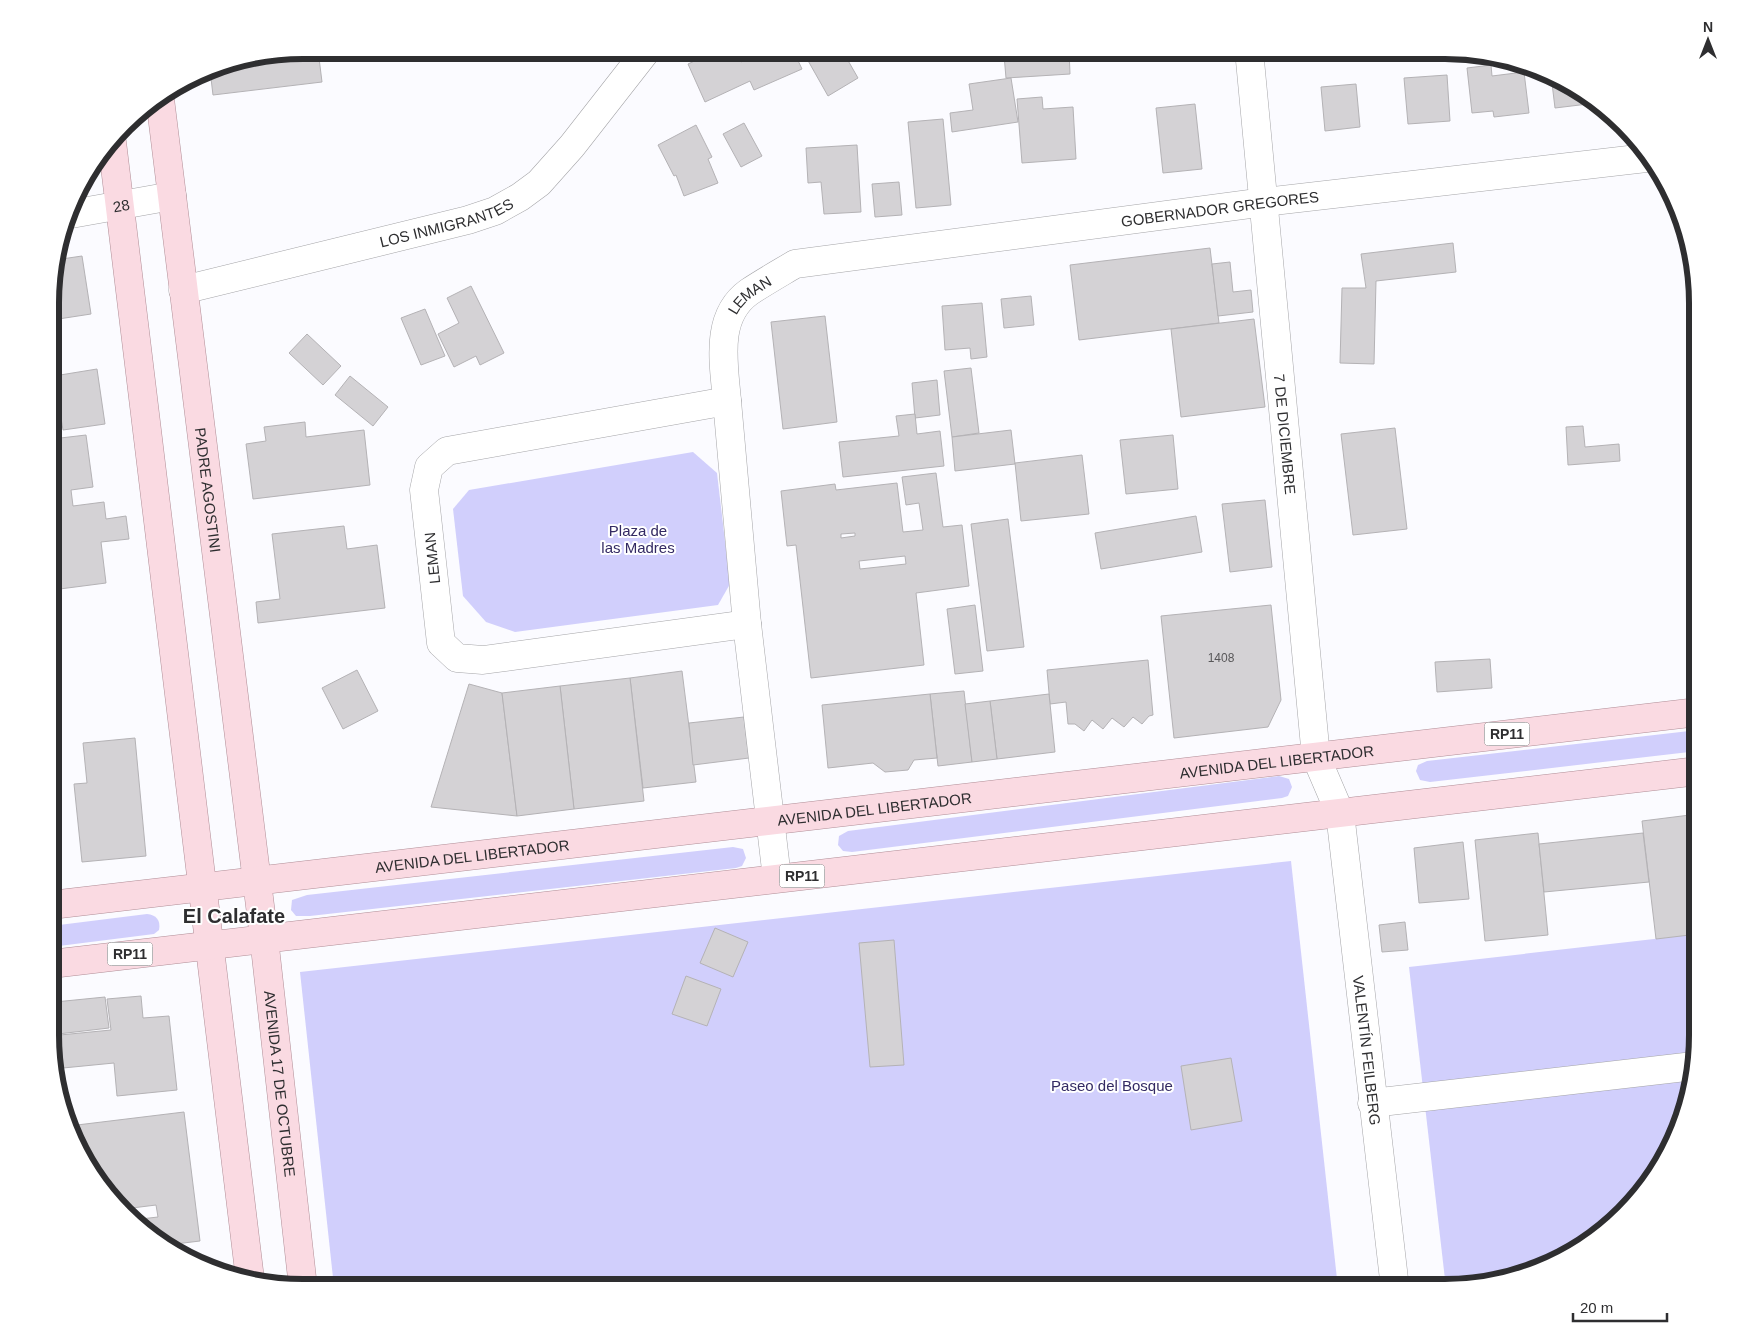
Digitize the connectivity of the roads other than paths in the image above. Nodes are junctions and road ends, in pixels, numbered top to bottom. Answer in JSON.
{"nodes":[{"id":1,"x":640,"y":59,"type":"edge"},
{"id":2,"x":1250,"y":59,"type":"edge"},
{"id":3,"x":161,"y":104,"type":"edge"},
{"id":4,"x":113,"y":149,"type":"edge"},
{"id":5,"x":1642,"y":158,"type":"edge"},
{"id":6,"x":172,"y":196,"type":"junction"},
{"id":7,"x":1265,"y":202,"type":"junction"},
{"id":8,"x":120,"y":206,"type":"junction"},
{"id":9,"x":76,"y":213,"type":"edge"},
{"id":10,"x":795,"y":264,"type":"joint"},
{"id":11,"x":184,"y":290,"type":"junction"},
{"id":12,"x":727,"y":401,"type":"junction"},
{"id":13,"x":747,"y":624,"type":"junction"},
{"id":14,"x":1689,"y":713,"type":"edge"},
{"id":15,"x":1316,"y":757,"type":"junction"},
{"id":16,"x":1689,"y":772,"type":"edge"},
{"id":17,"x":1340,"y":813,"type":"junction"},
{"id":18,"x":772,"y":821,"type":"junction"},
{"id":19,"x":777,"y":878,"type":"junction"},
{"id":20,"x":256,"y":882,"type":"junction"},
{"id":21,"x":203,"y":888,"type":"junction"},
{"id":22,"x":59,"y":904,"type":"edge"},
{"id":23,"x":264,"y":938,"type":"junction"},
{"id":24,"x":210,"y":944,"type":"junction"},
{"id":25,"x":59,"y":963,"type":"edge"},
{"id":26,"x":1687,"y":1067,"type":"edge"},
{"id":27,"x":1372,"y":1103,"type":"junction"},
{"id":28,"x":249,"y":1273,"type":"edge"},
{"id":29,"x":302,"y":1279,"type":"edge"},
{"id":30,"x":1394,"y":1279,"type":"edge"}],
"edges":[{"from":1,"to":11,"type":"street","name":"LOS INMIGRANTES"},
{"from":2,"to":7,"type":"street","name":"7 DE DICIEMBRE"},
{"from":3,"to":6,"type":"main road","name":"PADRE AGOSTINI"},
{"from":4,"to":8,"type":"main road"},
{"from":5,"to":7,"type":"street","name":"GOBERNADOR GREGORES"},
{"from":6,"to":8,"type":"street","name":"28"},
{"from":6,"to":11,"type":"main road","name":"PADRE AGOSTINI"},
{"from":7,"to":10,"type":"street","name":"GOBERNADOR GREGORES"},
{"from":7,"to":15,"type":"street","name":"7 DE DICIEMBRE"},
{"from":8,"to":9,"type":"street","name":"28"},
{"from":8,"to":21,"type":"main road"},
{"from":10,"to":12,"type":"street","name":"LEMAN"},
{"from":11,"to":20,"type":"main road","name":"PADRE AGOSTINI"},
{"from":12,"to":13,"type":"street","name":"LEMAN"},
{"from":12,"to":13,"type":"street","name":"LEMAN"},
{"from":13,"to":18,"type":"street","name":"LEMAN"},
{"from":14,"to":15,"type":"main road","name":"AVENIDA DEL LIBERTADOR","number":"RP11"},
{"from":15,"to":17,"type":"street","name":"7 DE DICIEMBRE"},
{"from":15,"to":18,"type":"main road","name":"AVENIDA DEL LIBERTADOR","number":"RP11"},
{"from":16,"to":17,"type":"main road","number":"RP11"},
{"from":17,"to":19,"type":"main road","number":"RP11"},
{"from":17,"to":27,"type":"street","name":"VALENTÍN FEILBERG"},
{"from":18,"to":19,"type":"street","name":"LEMAN"},
{"from":18,"to":20,"type":"main road","name":"AVENIDA DEL LIBERTADOR","number":"RP11"},
{"from":19,"to":23,"type":"main road","number":"RP11"},
{"from":20,"to":21,"type":"main road","name":"AVENIDA DEL LIBERTADOR","number":"RP11"},
{"from":20,"to":23,"type":"main road","name":"AVENIDA 17 DE OCTUBRE"},
{"from":21,"to":22,"type":"main road","name":"AVENIDA DEL LIBERTADOR","number":"RP11"},
{"from":21,"to":24,"type":"main road"},
{"from":23,"to":24,"type":"main road","number":"RP11"},
{"from":23,"to":29,"type":"main road","name":"AVENIDA 17 DE OCTUBRE"},
{"from":24,"to":25,"type":"main road","number":"RP11"},
{"from":24,"to":28,"type":"main road"},
{"from":26,"to":27,"type":"street"},
{"from":27,"to":30,"type":"street","name":"VALENTÍN FEILBERG"}]}
